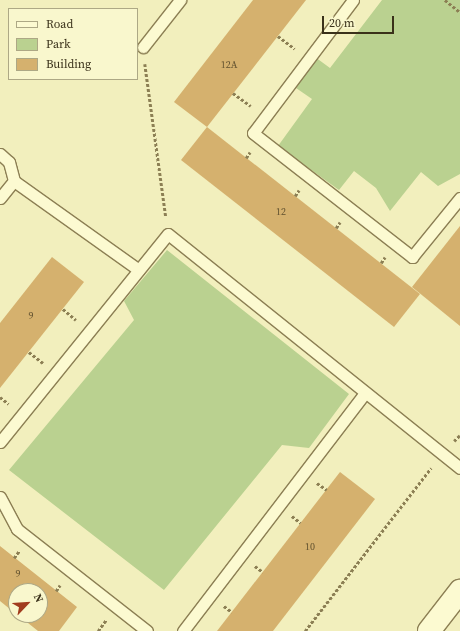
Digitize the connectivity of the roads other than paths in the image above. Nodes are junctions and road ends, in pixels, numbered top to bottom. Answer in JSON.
{"nodes":[{"id":1,"x":180,"y":0,"type":"edge"},
{"id":2,"x":353,"y":0,"type":"edge"},
{"id":3,"x":143,"y":47,"type":"road end"},
{"id":4,"x":0,"y":154,"type":"edge"},
{"id":5,"x":14,"y":181,"type":"junction"},
{"id":6,"x":0,"y":198,"type":"edge"},
{"id":7,"x":460,"y":198,"type":"edge"},
{"id":8,"x":139,"y":270,"type":"junction"},
{"id":9,"x":365,"y":392,"type":"junction"},
{"id":10,"x":0,"y":442,"type":"edge"},
{"id":11,"x":460,"y":468,"type":"edge"},
{"id":12,"x":0,"y":497,"type":"edge"},
{"id":13,"x":460,"y":591,"type":"edge"},
{"id":14,"x":147,"y":631,"type":"edge"},
{"id":15,"x":183,"y":631,"type":"edge"},
{"id":16,"x":429,"y":631,"type":"edge"}],
"edges":[{"from":1,"to":3,"type":"lane"},
{"from":2,"to":7,"type":"lane"},
{"from":4,"to":5,"type":"lane"},
{"from":5,"to":6,"type":"lane"},
{"from":5,"to":8,"type":"lane"},
{"from":8,"to":9,"type":"lane"},
{"from":8,"to":10,"type":"lane"},
{"from":9,"to":11,"type":"lane"},
{"from":9,"to":15,"type":"lane"},
{"from":12,"to":14,"type":"lane"},
{"from":13,"to":16,"type":"street"}]}
